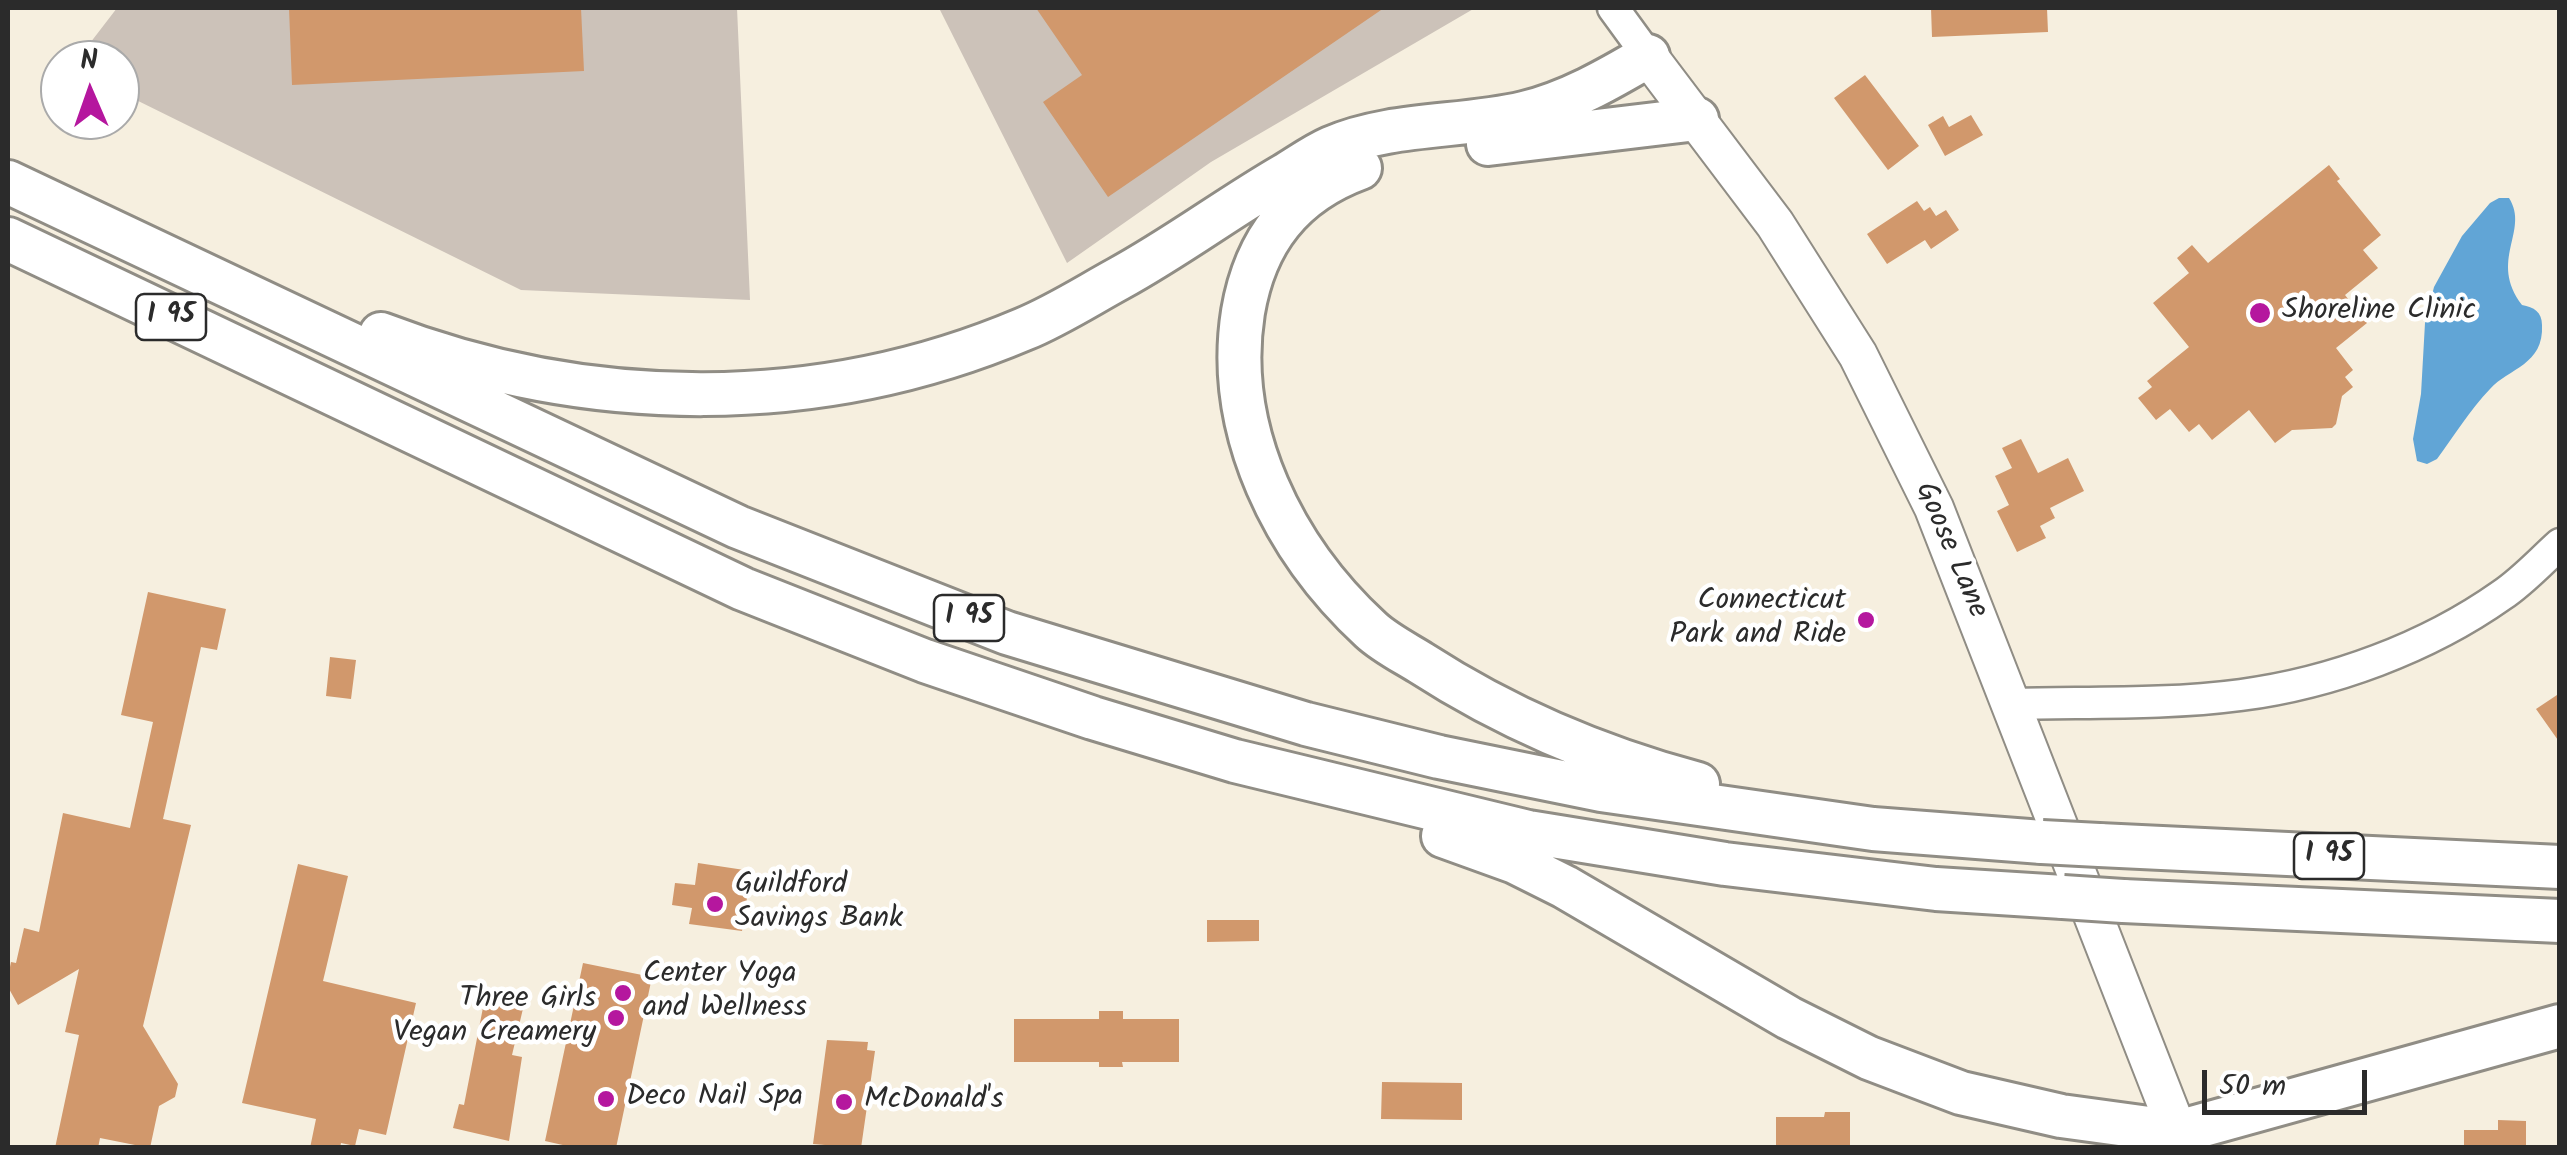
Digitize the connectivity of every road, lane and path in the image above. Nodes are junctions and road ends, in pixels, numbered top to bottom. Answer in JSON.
{"nodes":[{"id":1,"x":1613,"y":8,"type":"edge"},
{"id":2,"x":1648,"y":56,"type":"junction"},
{"id":3,"x":1697,"y":119,"type":"junction"},
{"id":4,"x":8,"y":182,"type":"edge"},
{"id":5,"x":96,"y":224,"type":"junction"},
{"id":6,"x":8,"y":239,"type":"edge"},
{"id":7,"x":2560,"y":544,"type":"edge"},
{"id":8,"x":2012,"y":704,"type":"junction"},
{"id":9,"x":1235,"y":761,"type":"junction"},
{"id":10,"x":1999,"y":840,"type":"junction"},
{"id":11,"x":2560,"y":867,"type":"edge"},
{"id":12,"x":2560,"y":921,"type":"edge"},
{"id":13,"x":2560,"y":1026,"type":"edge"},
{"id":14,"x":2181,"y":1140,"type":"edge"}],
"edges":[{"from":1,"to":2,"type":"street","name":"Goose Lane"},
{"from":2,"to":3,"type":"main road","name":"Goose Lane"},
{"from":2,"to":5,"type":"highway"},
{"from":3,"to":8,"type":"main road","name":"Goose Lane"},
{"from":3,"to":10,"type":"highway"},
{"from":4,"to":5,"type":"highway","number":"I 95"},
{"from":5,"to":10,"type":"highway","number":"I 95"},
{"from":6,"to":9,"type":"highway","number":"I 95"},
{"from":7,"to":8,"type":"street"},
{"from":8,"to":14,"type":"main road","name":"Goose Lane"},
{"from":9,"to":12,"type":"highway","number":"I 95","bridge":true},
{"from":9,"to":14,"type":"highway"},
{"from":10,"to":11,"type":"highway","number":"I 95","bridge":true},
{"from":13,"to":14,"type":"highway"}]}
